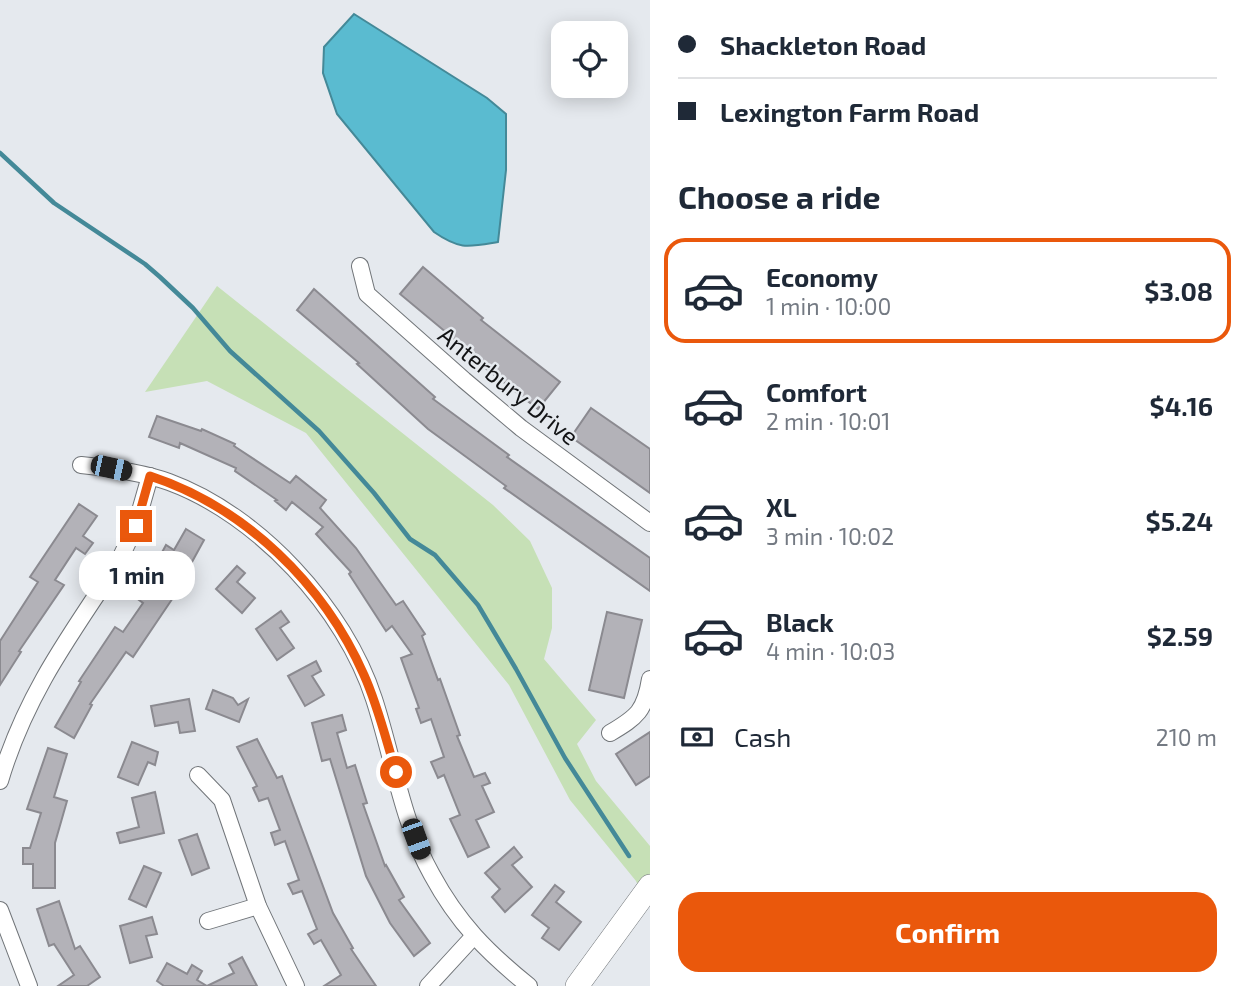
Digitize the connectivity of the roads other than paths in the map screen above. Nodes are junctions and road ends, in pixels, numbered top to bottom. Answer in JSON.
{"nodes":[{"id":1,"x":360,"y":266,"type":"dead end"},
{"id":2,"x":81,"y":466,"type":"dead end"},
{"id":3,"x":150,"y":476,"type":"junction"},
{"id":4,"x":650,"y":523,"type":"edge"},
{"id":5,"x":650,"y":679,"type":"edge"},
{"id":6,"x":610,"y":733,"type":"dead end"},
{"id":7,"x":198,"y":775,"type":"dead end"},
{"id":8,"x":0,"y":781,"type":"edge"},
{"id":9,"x":650,"y":886,"type":"edge"},
{"id":10,"x":258,"y":906,"type":"junction"},
{"id":11,"x":0,"y":910,"type":"edge"},
{"id":12,"x":208,"y":921,"type":"dead end"},
{"id":13,"x":473,"y":937,"type":"junction"},
{"id":14,"x":29,"y":986,"type":"edge"},
{"id":15,"x":296,"y":986,"type":"edge"},
{"id":16,"x":428,"y":986,"type":"edge"},
{"id":17,"x":529,"y":986,"type":"edge"},
{"id":18,"x":577,"y":986,"type":"edge"}],
"edges":[{"from":1,"to":4,"type":"street","name":"Anterbury Drive"},
{"from":2,"to":3,"type":"street"},
{"from":3,"to":8,"type":"street"},
{"from":3,"to":13,"type":"street"},
{"from":5,"to":6,"type":"street"},
{"from":7,"to":10,"type":"street"},
{"from":9,"to":18,"type":"main road"},
{"from":10,"to":12,"type":"street"},
{"from":10,"to":15,"type":"street"},
{"from":11,"to":14,"type":"street"},
{"from":13,"to":16,"type":"street"},
{"from":13,"to":17,"type":"street"}]}
